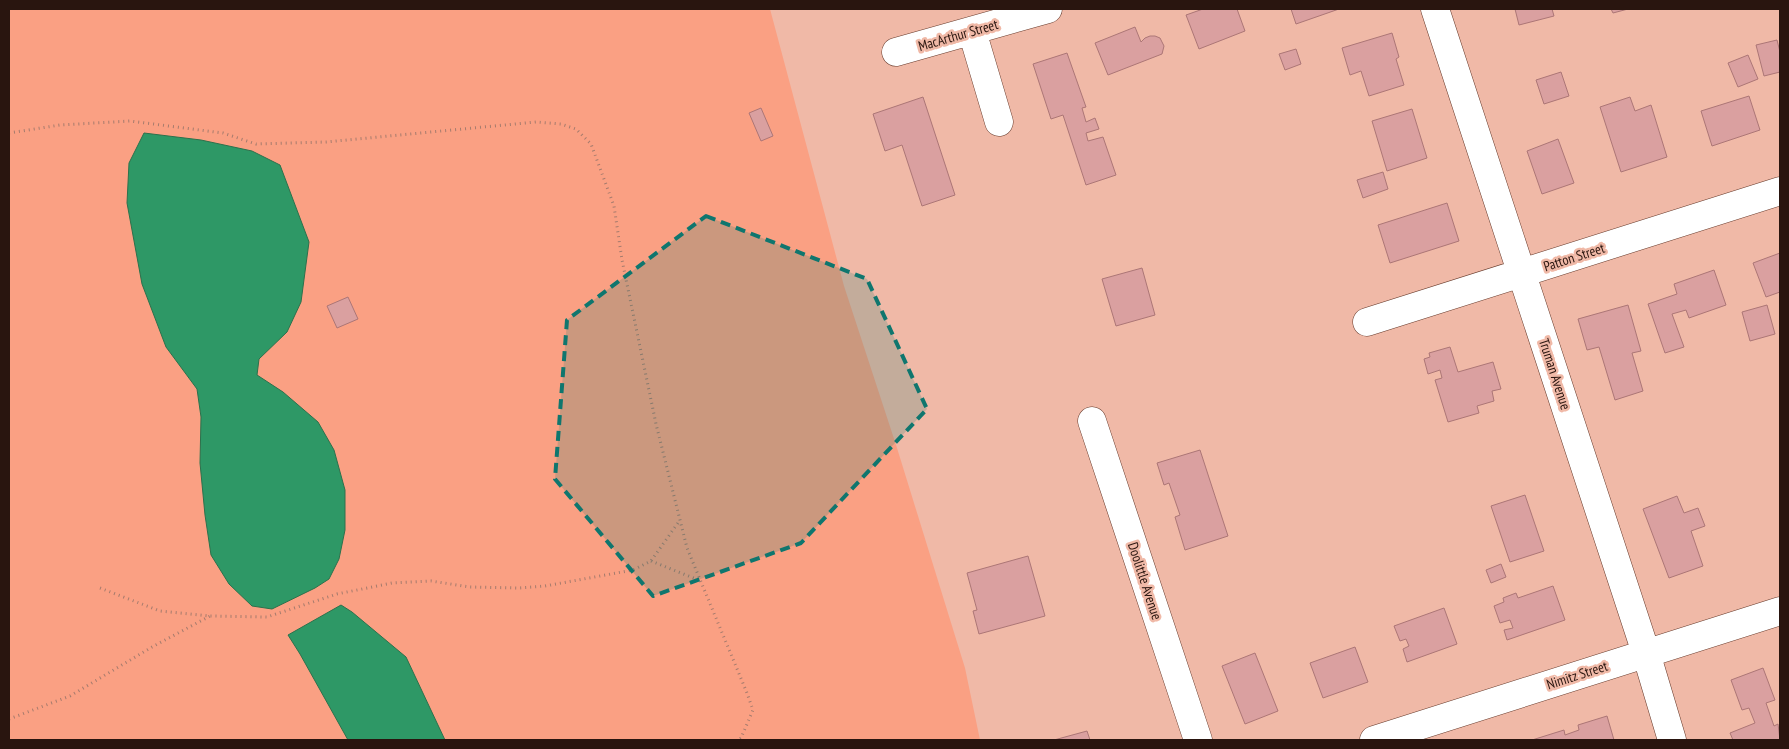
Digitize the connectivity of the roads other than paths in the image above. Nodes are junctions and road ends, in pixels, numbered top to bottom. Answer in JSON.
{"nodes":[{"id":1,"x":1048,"y":9,"type":"edge"},
{"id":2,"x":1435,"y":9,"type":"edge"},
{"id":3,"x":972,"y":32,"type":"junction"},
{"id":4,"x":896,"y":52,"type":"dead end"},
{"id":5,"x":999,"y":122,"type":"dead end"},
{"id":6,"x":1780,"y":191,"type":"edge"},
{"id":7,"x":1522,"y":273,"type":"junction"},
{"id":8,"x":1367,"y":322,"type":"dead end"},
{"id":9,"x":1092,"y":421,"type":"dead end"},
{"id":10,"x":1780,"y":611,"type":"edge"},
{"id":11,"x":1646,"y":654,"type":"junction"},
{"id":12,"x":1198,"y":740,"type":"edge"},
{"id":13,"x":1374,"y":740,"type":"edge"},
{"id":14,"x":1672,"y":740,"type":"edge"}],
"edges":[{"from":1,"to":3,"type":"street","name":"MacArthur Street"},
{"from":2,"to":7,"type":"street","name":"Truman Avenue"},
{"from":3,"to":4,"type":"street","name":"MacArthur Street"},
{"from":3,"to":5,"type":"street"},
{"from":6,"to":7,"type":"street","name":"Patton Street"},
{"from":7,"to":8,"type":"street","name":"Patton Street"},
{"from":7,"to":11,"type":"street","name":"Truman Avenue"},
{"from":9,"to":12,"type":"street","name":"Doolittle Avenue"},
{"from":10,"to":11,"type":"street","name":"Nimitz Street"},
{"from":11,"to":13,"type":"street","name":"Nimitz Street"},
{"from":11,"to":14,"type":"street","name":"Truman Avenue"}]}
